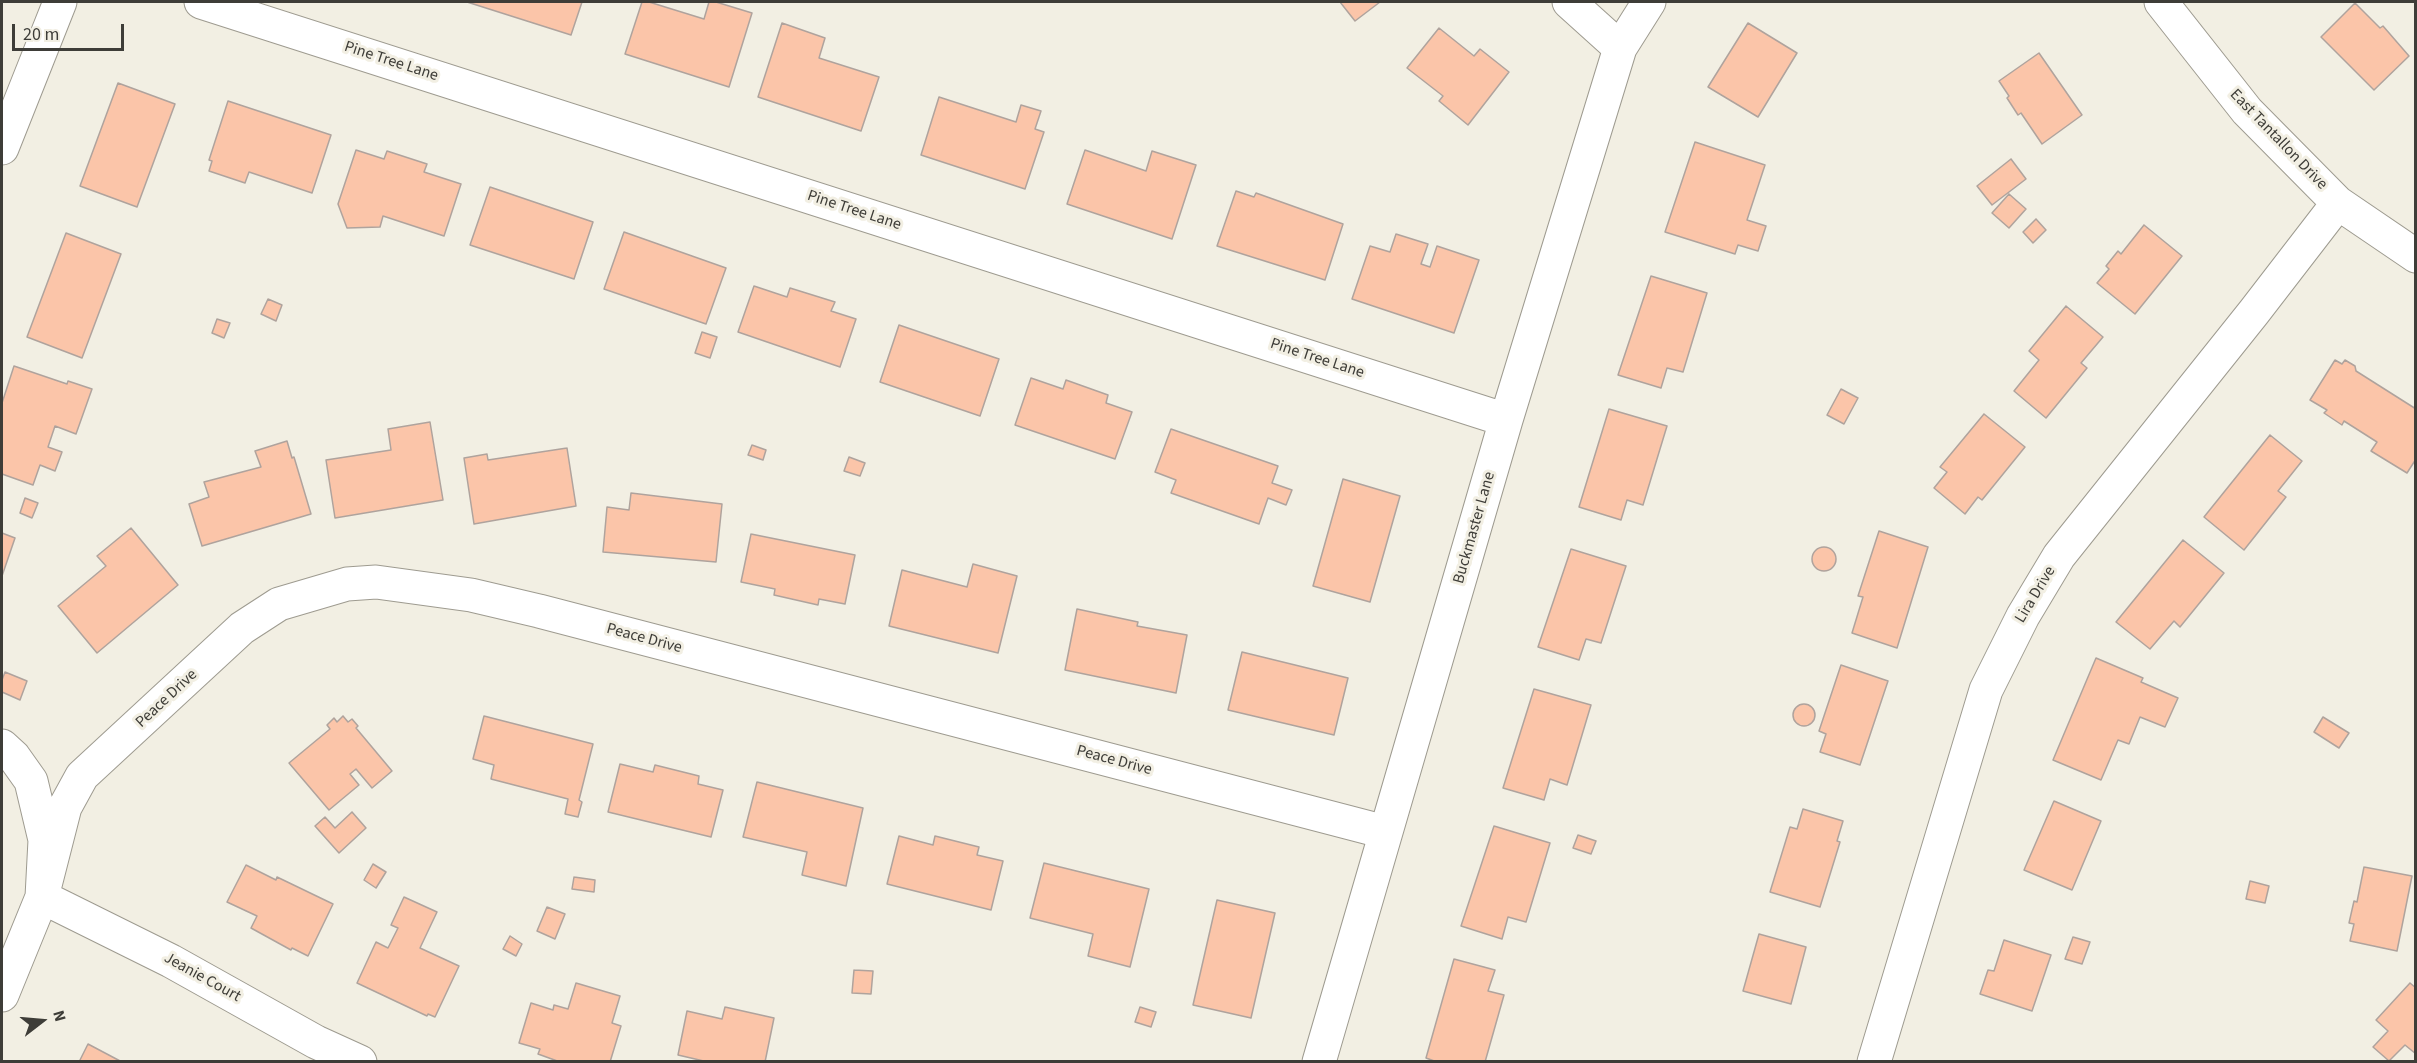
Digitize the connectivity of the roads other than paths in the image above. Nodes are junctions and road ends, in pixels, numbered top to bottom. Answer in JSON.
{"nodes":[{"id":1,"x":60,"y":2,"type":"edge"},
{"id":2,"x":201,"y":2,"type":"edge"},
{"id":3,"x":1569,"y":2,"type":"edge"},
{"id":4,"x":1649,"y":2,"type":"edge"},
{"id":5,"x":2162,"y":2,"type":"edge"},
{"id":6,"x":1620,"y":48,"type":"junction"},
{"id":7,"x":2,"y":148,"type":"edge"},
{"id":8,"x":2338,"y":202,"type":"junction"},
{"id":9,"x":2415,"y":256,"type":"edge"},
{"id":10,"x":1506,"y":420,"type":"junction"},
{"id":11,"x":2,"y":746,"type":"edge"},
{"id":12,"x":1384,"y":832,"type":"junction"},
{"id":13,"x":42,"y":897,"type":"junction"},
{"id":14,"x":2,"y":995,"type":"edge"},
{"id":15,"x":360,"y":1062,"type":"edge"},
{"id":16,"x":1319,"y":1062,"type":"edge"},
{"id":17,"x":1874,"y":1062,"type":"edge"}],
"edges":[{"from":1,"to":7,"type":"street"},
{"from":2,"to":10,"type":"street","name":"Pine Tree Lane"},
{"from":3,"to":6,"type":"street"},
{"from":4,"to":6,"type":"street","name":"Buckmaster Lane"},
{"from":5,"to":8,"type":"street","name":"East Tantallon Drive"},
{"from":6,"to":10,"type":"street","name":"Buckmaster Lane"},
{"from":8,"to":9,"type":"street","name":"East Tantallon Drive"},
{"from":8,"to":17,"type":"street","name":"Lira Drive"},
{"from":10,"to":12,"type":"street","name":"Buckmaster Lane"},
{"from":11,"to":13,"type":"street"},
{"from":12,"to":13,"type":"street","name":"Peace Drive"},
{"from":12,"to":16,"type":"street","name":"Buckmaster Lane"},
{"from":13,"to":14,"type":"street"},
{"from":13,"to":15,"type":"street","name":"Jeanie Court"}]}
